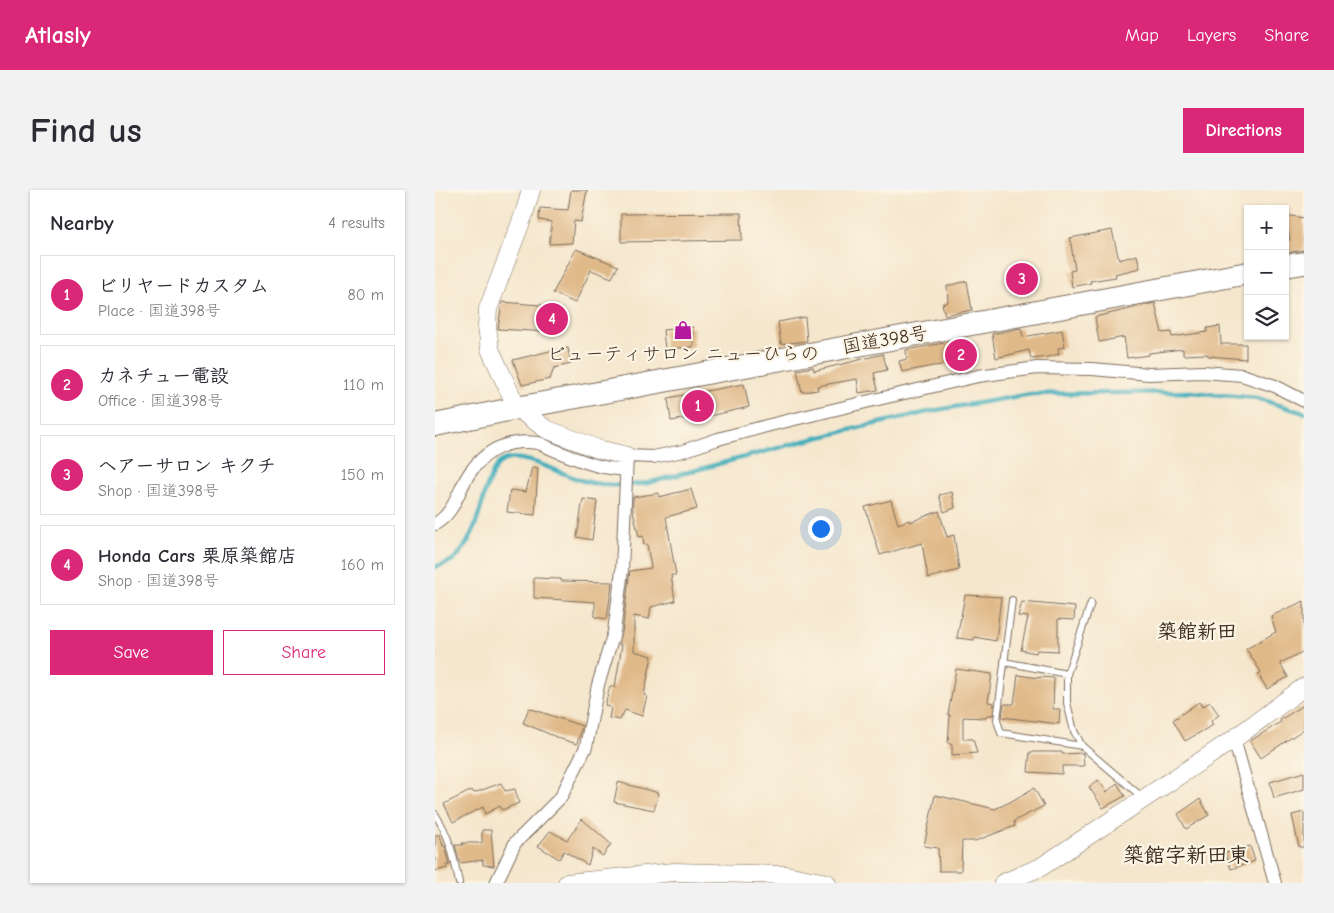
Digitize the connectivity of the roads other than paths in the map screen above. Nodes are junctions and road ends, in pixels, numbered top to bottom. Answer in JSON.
{"nodes":[{"id":1,"x":531,"y":190,"type":"edge"},
{"id":2,"x":1304,"y":263,"type":"edge"},
{"id":3,"x":1289,"y":265,"type":"edge"},
{"id":4,"x":1244,"y":274,"type":"edge"},
{"id":5,"x":1304,"y":400,"type":"edge"},
{"id":6,"x":517,"y":408,"type":"junction"},
{"id":7,"x":435,"y":425,"type":"edge"},
{"id":8,"x":626,"y":467,"type":"junction"},
{"id":9,"x":435,"y":524,"type":"edge"},
{"id":10,"x":1012,"y":600,"type":"dead end"},
{"id":11,"x":1091,"y":603,"type":"dead end"},
{"id":12,"x":1004,"y":662,"type":"junction"},
{"id":13,"x":1067,"y":674,"type":"junction"},
{"id":14,"x":1304,"y":687,"type":"edge"},
{"id":15,"x":1234,"y":739,"type":"junction"},
{"id":16,"x":1082,"y":746,"type":"junction"},
{"id":17,"x":1144,"y":799,"type":"junction"},
{"id":18,"x":435,"y":814,"type":"edge"},
{"id":19,"x":712,"y":878,"type":"edge"},
{"id":20,"x":459,"y":883,"type":"edge"},
{"id":21,"x":496,"y":883,"type":"edge"},
{"id":22,"x":567,"y":883,"type":"edge"},
{"id":23,"x":827,"y":883,"type":"edge"},
{"id":24,"x":1003,"y":883,"type":"edge"},
{"id":25,"x":1275,"y":883,"type":"edge"}],
"edges":[{"from":1,"to":6,"type":"street"},
{"from":2,"to":3,"type":"highway"},
{"from":4,"to":6,"type":"highway","name":"国道398号"},
{"from":5,"to":8,"type":"street"},
{"from":6,"to":7,"type":"highway","name":"国道398号"},
{"from":6,"to":8,"type":"street"},
{"from":8,"to":9,"type":"street"},
{"from":8,"to":21,"type":"street"},
{"from":10,"to":12,"type":"lane"},
{"from":11,"to":13,"type":"lane"},
{"from":12,"to":13,"type":"lane"},
{"from":12,"to":16,"type":"lane"},
{"from":13,"to":16,"type":"lane"},
{"from":14,"to":15,"type":"street"},
{"from":15,"to":17,"type":"street"},
{"from":15,"to":25,"type":"street"},
{"from":16,"to":17,"type":"lane"},
{"from":17,"to":24,"type":"street"},
{"from":18,"to":20,"type":"lane"},
{"from":19,"to":22,"type":"street"},
{"from":19,"to":23,"type":"street"}]}
